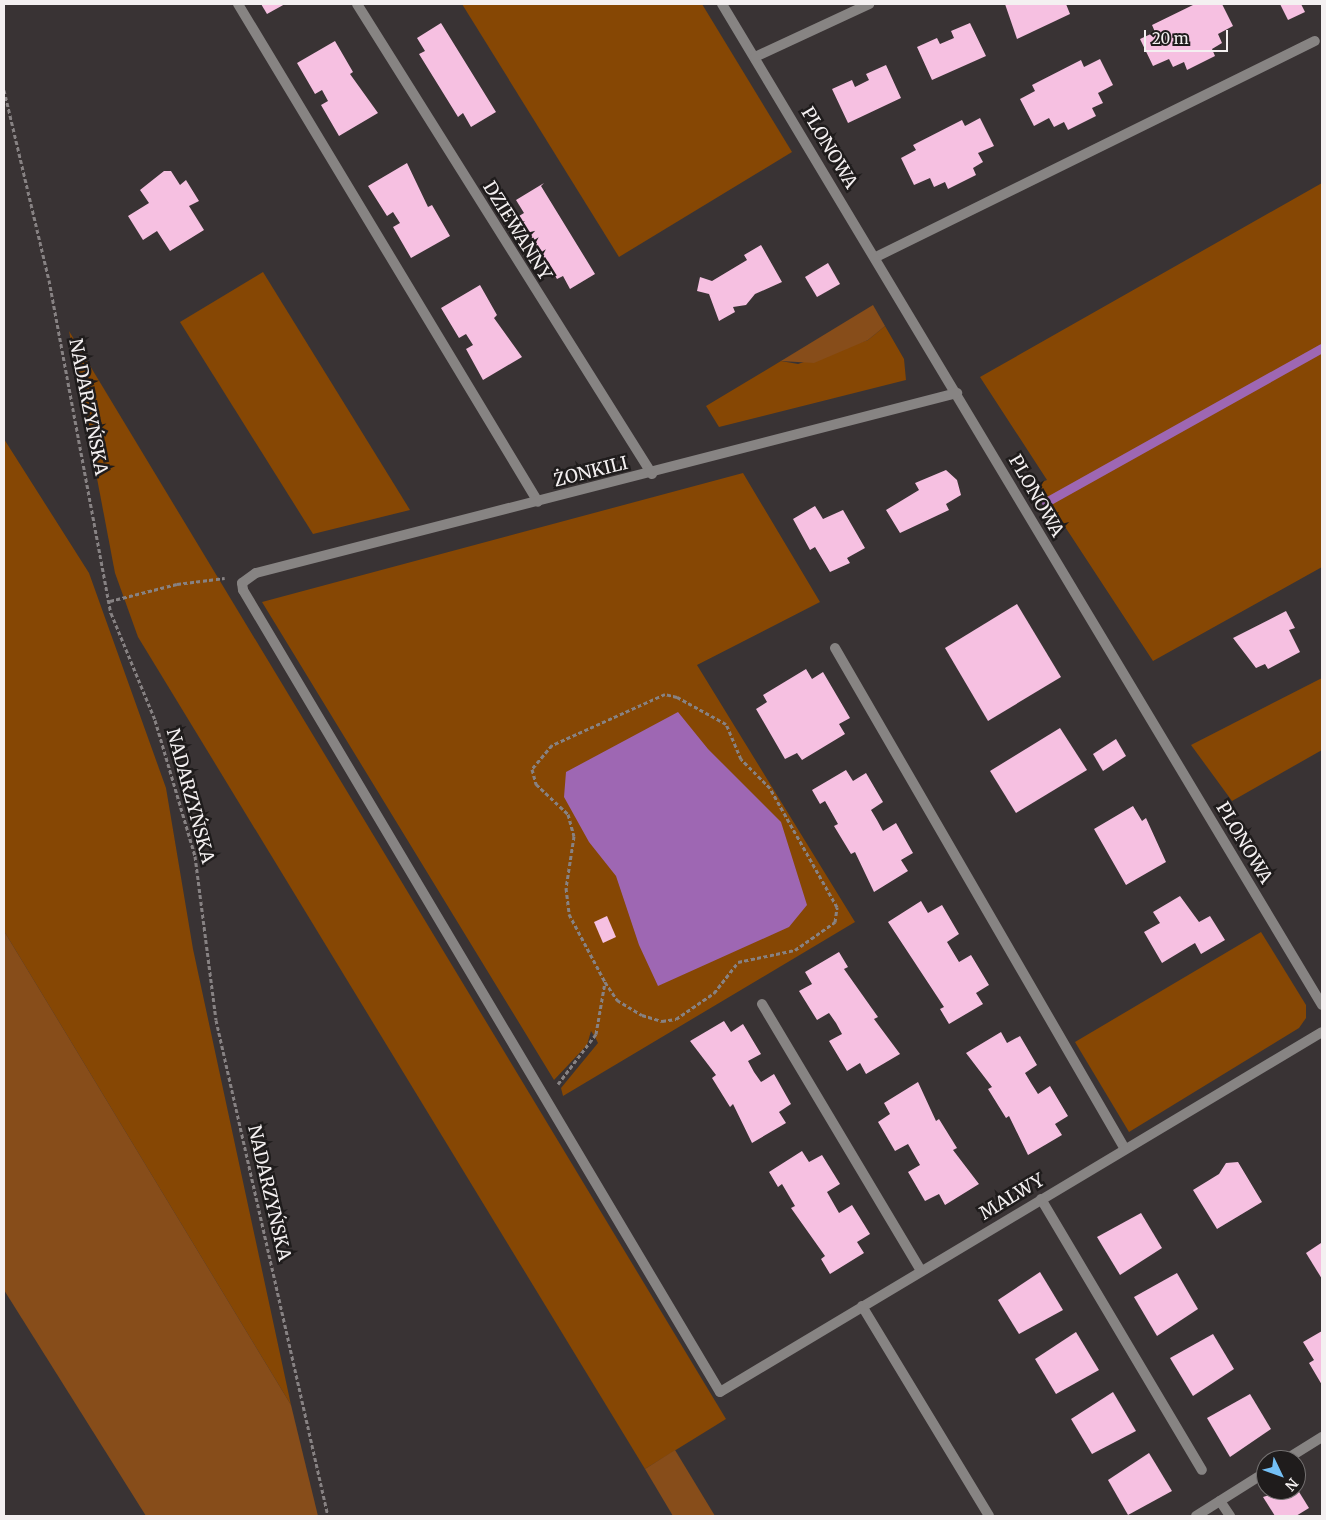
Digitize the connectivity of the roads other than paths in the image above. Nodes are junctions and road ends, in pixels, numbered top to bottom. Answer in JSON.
{"nodes":[{"id":1,"x":238,"y":4,"type":"edge"},
{"id":2,"x":357,"y":4,"type":"edge"},
{"id":3,"x":722,"y":4,"type":"edge"},
{"id":4,"x":869,"y":4,"type":"edge"},
{"id":5,"x":1316,"y":40,"type":"dead end"},
{"id":6,"x":755,"y":57,"type":"junction"},
{"id":7,"x":876,"y":257,"type":"junction"},
{"id":8,"x":957,"y":393,"type":"junction"},
{"id":9,"x":652,"y":474,"type":"junction"},
{"id":10,"x":538,"y":502,"type":"junction"},
{"id":11,"x":835,"y":648,"type":"dead end"},
{"id":12,"x":762,"y":1004,"type":"dead end"},
{"id":13,"x":1322,"y":1005,"type":"edge"},
{"id":14,"x":1322,"y":1032,"type":"edge"},
{"id":15,"x":1125,"y":1149,"type":"junction"},
{"id":16,"x":1041,"y":1199,"type":"junction"},
{"id":17,"x":921,"y":1271,"type":"junction"},
{"id":18,"x":862,"y":1306,"type":"junction"},
{"id":19,"x":720,"y":1392,"type":"joint"},
{"id":20,"x":1322,"y":1437,"type":"edge"},
{"id":21,"x":1300,"y":1450,"type":"edge"},
{"id":22,"x":1202,"y":1470,"type":"dead end"},
{"id":23,"x":1256,"y":1478,"type":"edge"},
{"id":24,"x":1220,"y":1501,"type":"junction"},
{"id":25,"x":989,"y":1516,"type":"edge"},
{"id":26,"x":1196,"y":1516,"type":"edge"},
{"id":27,"x":1230,"y":1516,"type":"edge"}],
"edges":[{"from":1,"to":10,"type":"street"},
{"from":2,"to":9,"type":"street","name":"DZIEWANNY"},
{"from":3,"to":6,"type":"street","name":"PLONOWA"},
{"from":4,"to":6,"type":"street"},
{"from":5,"to":7,"type":"street"},
{"from":6,"to":7,"type":"street","name":"PLONOWA"},
{"from":7,"to":8,"type":"street","name":"PLONOWA"},
{"from":8,"to":9,"type":"street","name":"ŻONKILI"},
{"from":8,"to":13,"type":"street","name":"PLONOWA"},
{"from":9,"to":10,"type":"street","name":"ŻONKILI"},
{"from":10,"to":19,"type":"street","name":"ŻONKILI"},
{"from":11,"to":15,"type":"street"},
{"from":12,"to":17,"type":"street"},
{"from":14,"to":15,"type":"street","name":"MALWY"},
{"from":15,"to":16,"type":"street","name":"MALWY"},
{"from":16,"to":17,"type":"street","name":"MALWY"},
{"from":16,"to":22,"type":"street"},
{"from":17,"to":18,"type":"street","name":"MALWY"},
{"from":18,"to":19,"type":"street","name":"MALWY"},
{"from":18,"to":25,"type":"street"},
{"from":20,"to":21,"type":"street"},
{"from":23,"to":24,"type":"street"},
{"from":24,"to":26,"type":"street"},
{"from":24,"to":27,"type":"street"}]}
